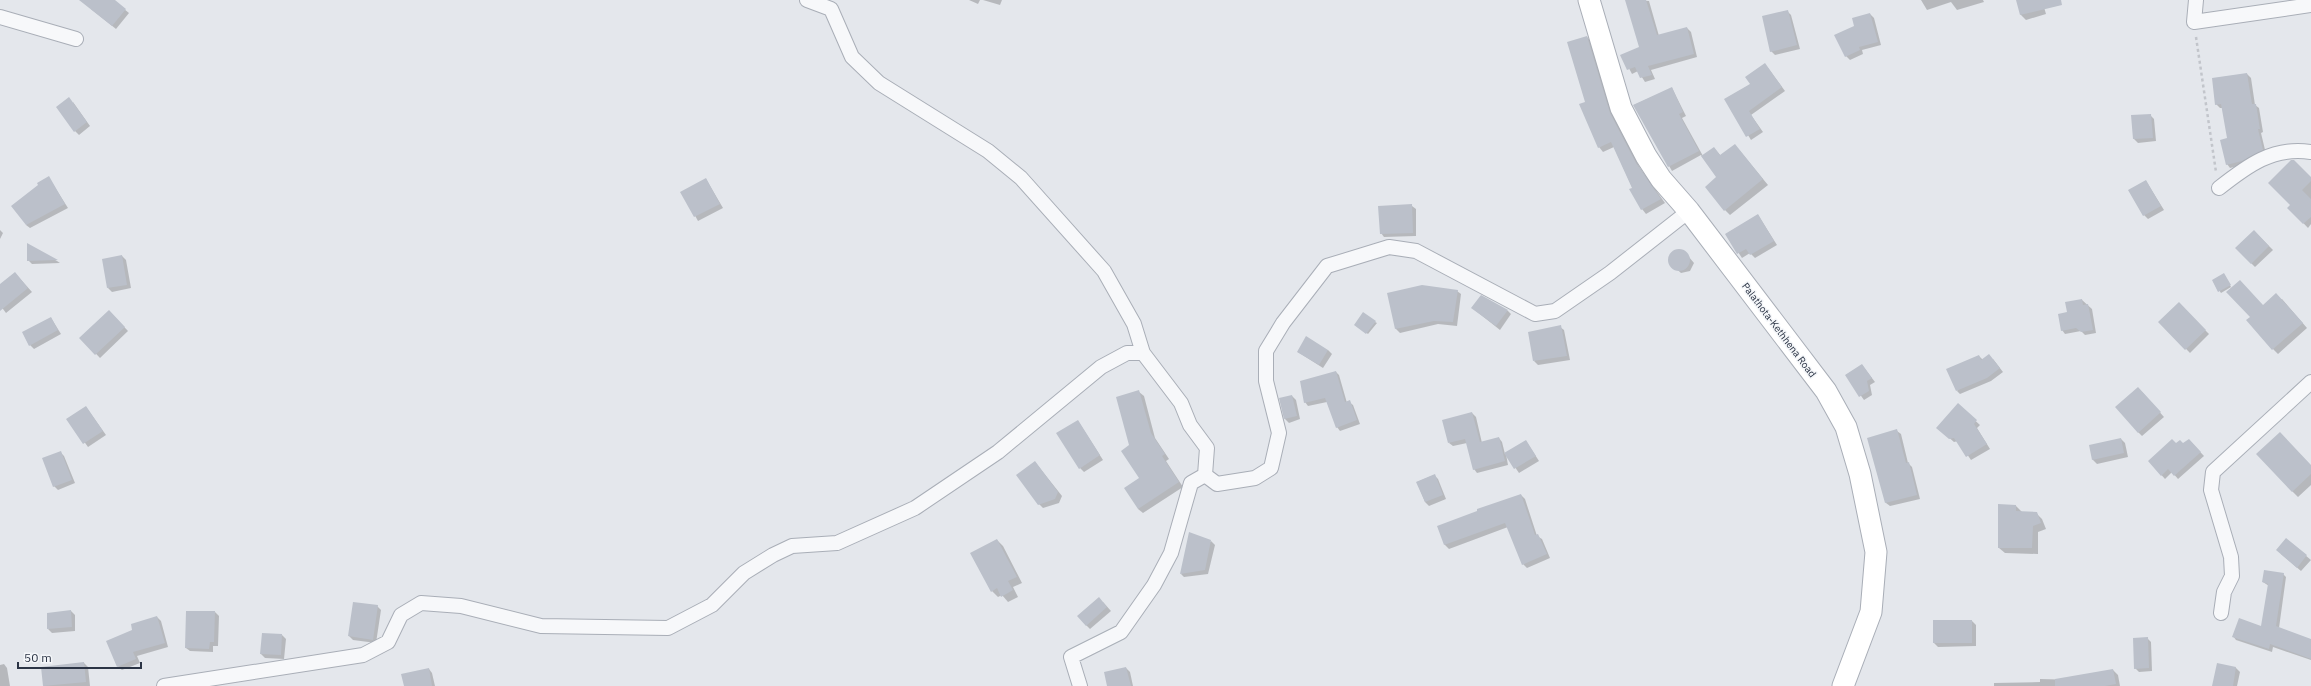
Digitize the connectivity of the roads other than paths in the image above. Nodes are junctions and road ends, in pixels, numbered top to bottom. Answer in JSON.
{"nodes":[{"id":1,"x":807,"y":0,"type":"edge"},
{"id":2,"x":1590,"y":0,"type":"edge"},
{"id":3,"x":2196,"y":0,"type":"edge"},
{"id":4,"x":2311,"y":5,"type":"edge"},
{"id":5,"x":0,"y":16,"type":"edge"},
{"id":6,"x":76,"y":39,"type":"dead end"},
{"id":7,"x":2311,"y":152,"type":"edge"},
{"id":8,"x":2219,"y":188,"type":"road end"},
{"id":9,"x":1689,"y":211,"type":"junction"},
{"id":10,"x":1143,"y":353,"type":"junction"},
{"id":11,"x":2311,"y":382,"type":"edge"},
{"id":12,"x":1204,"y":475,"type":"junction"},
{"id":13,"x":2221,"y":614,"type":"dead end"},
{"id":14,"x":164,"y":686,"type":"edge"},
{"id":15,"x":1080,"y":686,"type":"edge"},
{"id":16,"x":1843,"y":686,"type":"edge"}],
"edges":[{"from":1,"to":10,"type":"street"},
{"from":2,"to":9,"type":"street","name":"Palathota-Kethhena Road"},
{"from":3,"to":4,"type":"street"},
{"from":5,"to":6,"type":"street"},
{"from":7,"to":8,"type":"street"},
{"from":9,"to":12,"type":"street"},
{"from":9,"to":16,"type":"street","name":"Palathota-Kethhena Road"},
{"from":10,"to":12,"type":"street"},
{"from":10,"to":14,"type":"street"},
{"from":11,"to":13,"type":"street"},
{"from":12,"to":15,"type":"street"}]}
